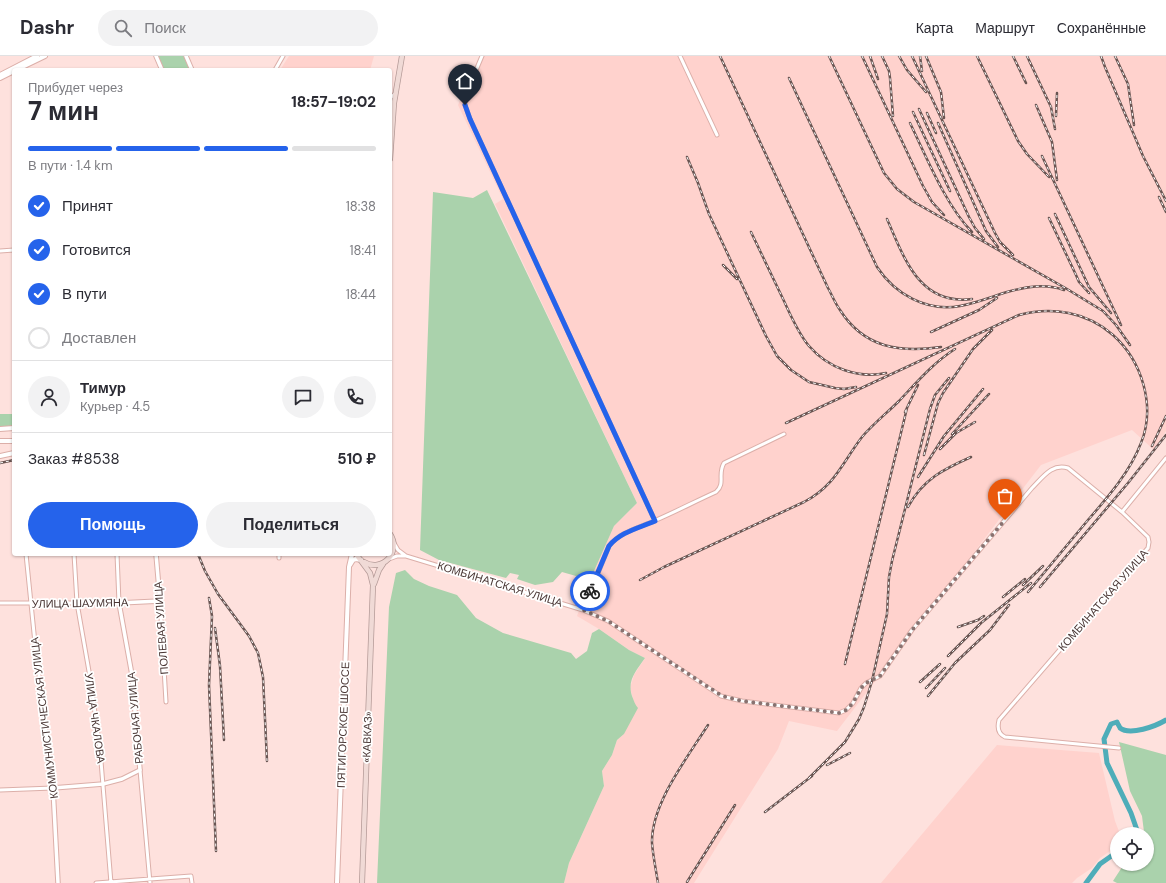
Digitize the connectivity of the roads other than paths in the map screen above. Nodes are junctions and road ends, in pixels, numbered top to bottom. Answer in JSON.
{"nodes":[{"id":1,"x":36,"y":56,"type":"edge"},
{"id":2,"x":45,"y":56,"type":"edge"},
{"id":3,"x":156,"y":56,"type":"edge"},
{"id":4,"x":186,"y":56,"type":"edge"},
{"id":5,"x":283,"y":56,"type":"edge"},
{"id":6,"x":402,"y":56,"type":"edge"},
{"id":7,"x":482,"y":56,"type":"edge"},
{"id":8,"x":680,"y":56,"type":"edge"},
{"id":9,"x":13,"y":68,"type":"edge"},
{"id":10,"x":21,"y":68,"type":"edge"},
{"id":11,"x":161,"y":68,"type":"edge"},
{"id":12,"x":191,"y":68,"type":"edge"},
{"id":13,"x":276,"y":68,"type":"edge"},
{"id":14,"x":12,"y":69,"type":"edge"},
{"id":15,"x":12,"y":72,"type":"edge"},
{"id":16,"x":0,"y":75,"type":"edge"},
{"id":17,"x":0,"y":78,"type":"edge"},
{"id":18,"x":395,"y":94,"type":"junction"},
{"id":19,"x":392,"y":96,"type":"edge"},
{"id":20,"x":392,"y":133,"type":"edge"},
{"id":21,"x":717,"y":134,"type":"dead end"},
{"id":22,"x":12,"y":250,"type":"edge"},
{"id":23,"x":0,"y":251,"type":"edge"},
{"id":24,"x":12,"y":428,"type":"edge"},
{"id":25,"x":0,"y":429,"type":"edge"},
{"id":26,"x":784,"y":434,"type":"dead end"},
{"id":27,"x":0,"y":441,"type":"edge"},
{"id":28,"x":12,"y":442,"type":"edge"},
{"id":29,"x":12,"y":453,"type":"edge"},
{"id":30,"x":0,"y":456,"type":"edge"},
{"id":31,"x":1166,"y":458,"type":"edge"},
{"id":32,"x":1122,"y":512,"type":"junction"},
{"id":33,"x":655,"y":521,"type":"junction"},
{"id":34,"x":392,"y":538,"type":"edge"},
{"id":35,"x":394,"y":542,"type":"junction"},
{"id":36,"x":392,"y":554,"type":"edge"},
{"id":37,"x":26,"y":556,"type":"edge"},
{"id":38,"x":74,"y":556,"type":"edge"},
{"id":39,"x":117,"y":556,"type":"edge"},
{"id":40,"x":156,"y":556,"type":"edge"},
{"id":41,"x":352,"y":556,"type":"edge"},
{"id":42,"x":357,"y":556,"type":"edge"},
{"id":43,"x":391,"y":556,"type":"edge"},
{"id":44,"x":406,"y":556,"type":"junction"},
{"id":45,"x":389,"y":559,"type":"junction"},
{"id":46,"x":361,"y":561,"type":"junction"},
{"id":47,"x":383,"y":564,"type":"junction"},
{"id":48,"x":349,"y":567,"type":"junction"},
{"id":49,"x":373,"y":592,"type":"junction"},
{"id":50,"x":160,"y":600,"type":"junction"},
{"id":51,"x":0,"y":603,"type":"edge"},
{"id":52,"x":77,"y":603,"type":"junction"},
{"id":53,"x":119,"y":603,"type":"junction"},
{"id":54,"x":30,"y":604,"type":"junction"},
{"id":55,"x":583,"y":610,"type":"junction"},
{"id":56,"x":166,"y":702,"type":"dead end"},
{"id":57,"x":1119,"y":748,"type":"dead end"},
{"id":58,"x":140,"y":770,"type":"junction"},
{"id":59,"x":103,"y":784,"type":"junction"},
{"id":60,"x":53,"y":788,"type":"junction"},
{"id":61,"x":0,"y":790,"type":"edge"},
{"id":62,"x":150,"y":881,"type":"edge"},
{"id":63,"x":111,"y":882,"type":"edge"},
{"id":64,"x":58,"y":883,"type":"edge"},
{"id":65,"x":96,"y":883,"type":"edge"},
{"id":66,"x":192,"y":883,"type":"edge"},
{"id":67,"x":337,"y":883,"type":"edge"},
{"id":68,"x":362,"y":883,"type":"edge"}],
"edges":[{"from":1,"to":9,"type":"main road"},
{"from":2,"to":10,"type":"main road"},
{"from":3,"to":11,"type":"street"},
{"from":4,"to":12,"type":"street"},
{"from":5,"to":13,"type":"street"},
{"from":6,"to":18,"type":"highway"},
{"from":7,"to":33,"type":"street"},
{"from":8,"to":21,"type":"street"},
{"from":14,"to":16,"type":"main road"},
{"from":15,"to":17,"type":"main road"},
{"from":18,"to":19,"type":"street"},
{"from":18,"to":20,"type":"highway"},
{"from":22,"to":23,"type":"street"},
{"from":24,"to":25,"type":"main road"},
{"from":26,"to":33,"type":"street"},
{"from":27,"to":28,"type":"main road"},
{"from":29,"to":30,"type":"main road"},
{"from":31,"to":32,"type":"street"},
{"from":32,"to":55,"type":"street","name":"КОМБИНАТСКАЯ УЛИЦА"},
{"from":32,"to":57,"type":"street","name":"КОМБИНАТСКАЯ УЛИЦА"},
{"from":33,"to":55,"type":"street"},
{"from":34,"to":35,"type":"highway"},
{"from":35,"to":36,"type":"highway"},
{"from":35,"to":44,"type":"street"},
{"from":37,"to":54,"type":"street","name":"КОММУНИСТИЧЕСКАЯ УЛИЦА"},
{"from":38,"to":52,"type":"street","name":"УЛИЦА ЧКАЛОВА"},
{"from":39,"to":53,"type":"street","name":"РАБОЧАЯ УЛИЦА"},
{"from":40,"to":50,"type":"street","name":"ПОЛЕВАЯ УЛИЦА"},
{"from":41,"to":48,"type":"main road","name":"ПЯТИГОРСКОЕ ШОССЕ"},
{"from":42,"to":46,"type":"highway","name":"«КАВКАЗ»"},
{"from":43,"to":45,"type":"highway"},
{"from":44,"to":45,"type":"street","name":"КОМБИНАТСКАЯ УЛИЦА"},
{"from":44,"to":55,"type":"street","name":"КОМБИНАТСКАЯ УЛИЦА"},
{"from":45,"to":47,"type":"highway","name":"«КАВКАЗ»"},
{"from":46,"to":47,"type":"highway"},
{"from":46,"to":48,"type":"main road"},
{"from":46,"to":49,"type":"highway","name":"«КАВКАЗ»"},
{"from":47,"to":49,"type":"highway","name":"«КАВКАЗ»"},
{"from":48,"to":67,"type":"main road","name":"ПЯТИГОРСКОЕ ШОССЕ"},
{"from":49,"to":68,"type":"highway","name":"«КАВКАЗ»"},
{"from":50,"to":53,"type":"street","name":"УЛИЦА ШАУМЯНА"},
{"from":50,"to":56,"type":"street","name":"ПОЛЕВАЯ УЛИЦА"},
{"from":51,"to":54,"type":"street","name":"УЛИЦА ШАУМЯНА"},
{"from":52,"to":53,"type":"street","name":"УЛИЦА ШАУМЯНА"},
{"from":52,"to":54,"type":"street","name":"УЛИЦА ШАУМЯНА"},
{"from":52,"to":59,"type":"street","name":"УЛИЦА ЧКАЛОВА"},
{"from":53,"to":58,"type":"street","name":"РАБОЧАЯ УЛИЦА"},
{"from":54,"to":60,"type":"street","name":"КОММУНИСТИЧЕСКАЯ УЛИЦА"},
{"from":58,"to":59,"type":"street"},
{"from":58,"to":62,"type":"street","name":"РАБОЧАЯ УЛИЦА"},
{"from":59,"to":60,"type":"street"},
{"from":59,"to":63,"type":"street","name":"УЛИЦА ЧКАЛОВА"},
{"from":60,"to":61,"type":"street"},
{"from":60,"to":64,"type":"street","name":"КОММУНИСТИЧЕСКАЯ УЛИЦА"},
{"from":62,"to":63,"type":"street"},
{"from":62,"to":66,"type":"street"},
{"from":63,"to":65,"type":"street"}]}
